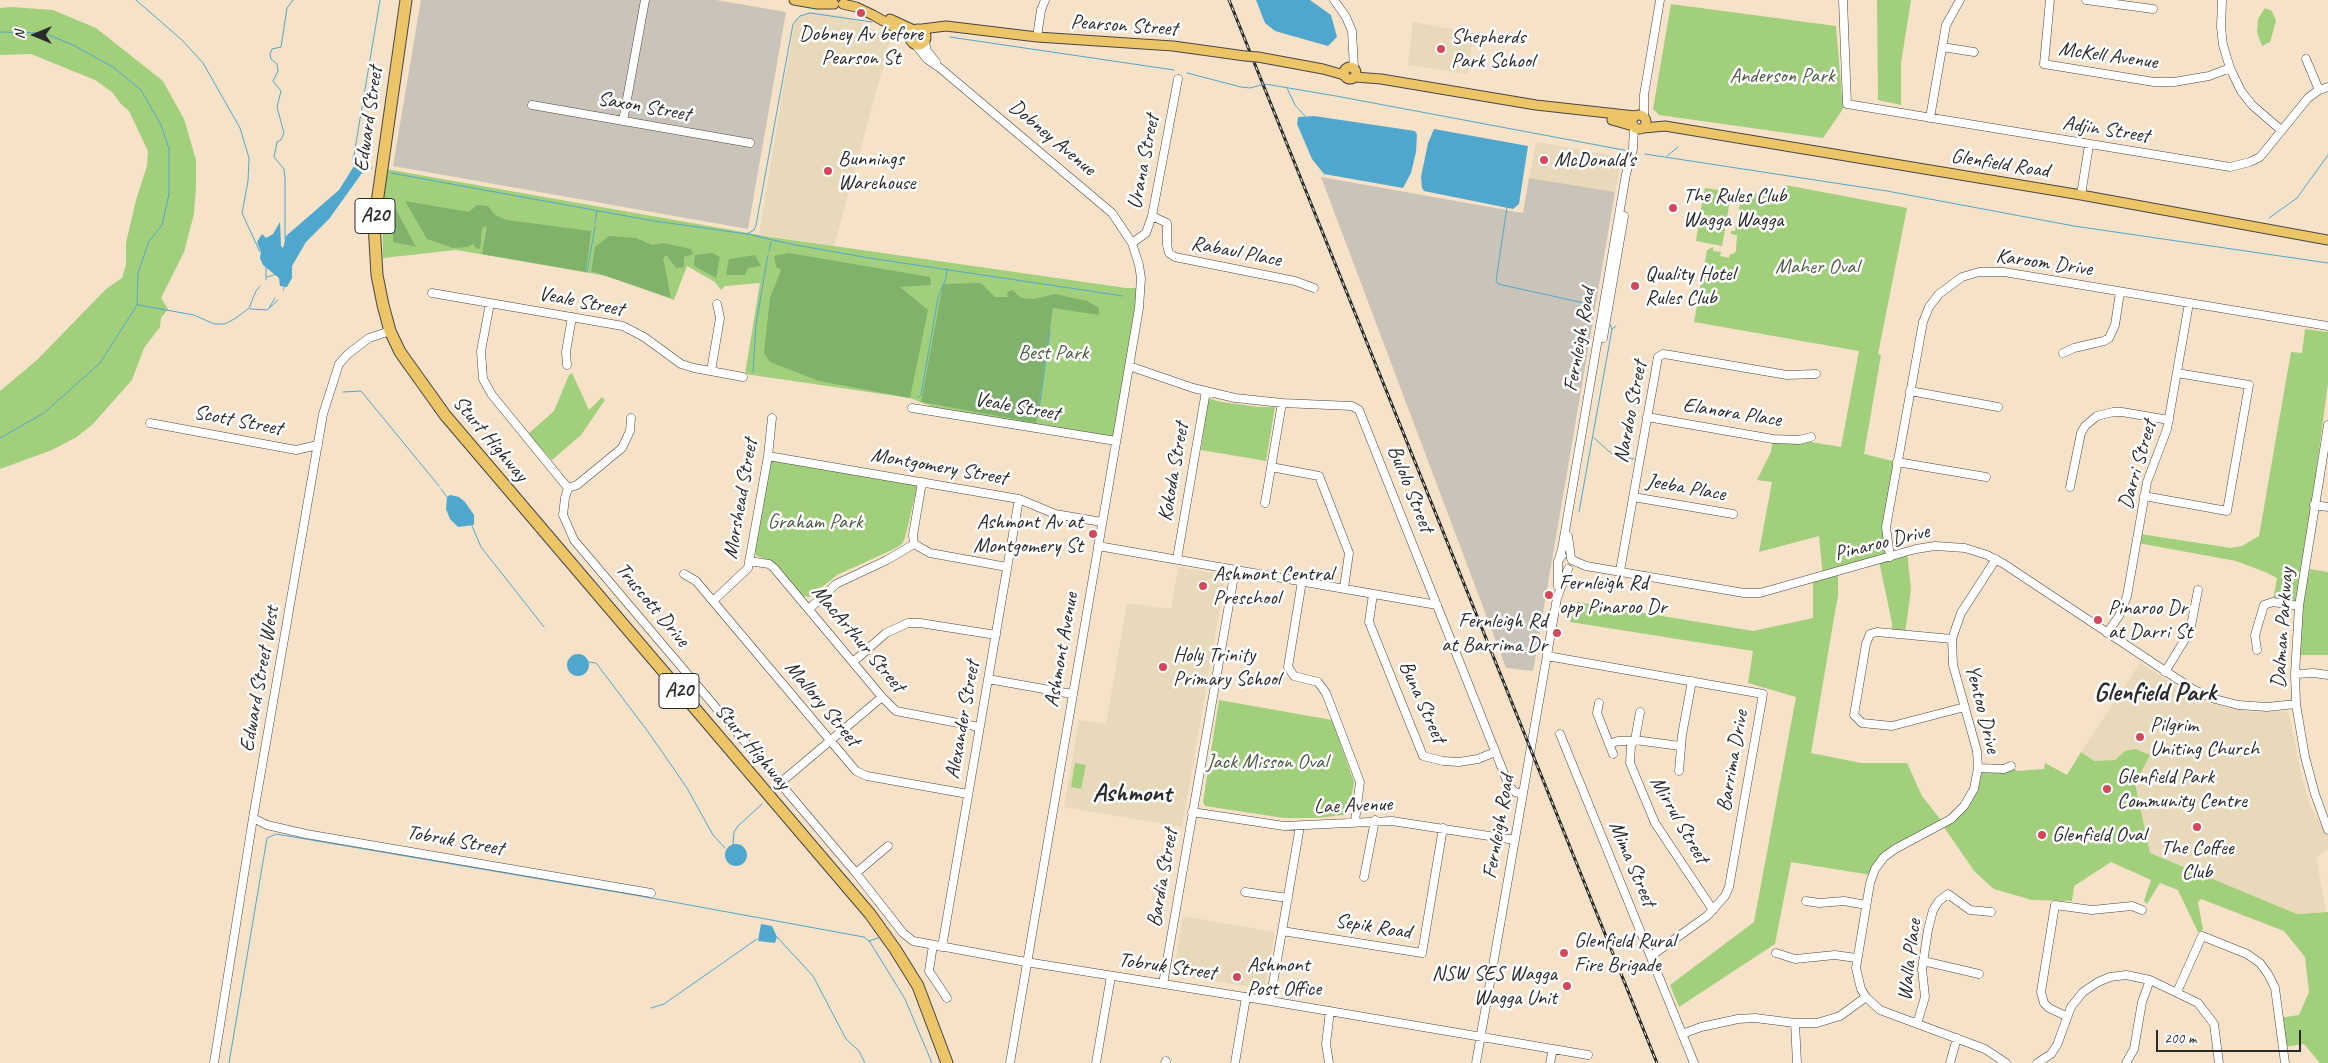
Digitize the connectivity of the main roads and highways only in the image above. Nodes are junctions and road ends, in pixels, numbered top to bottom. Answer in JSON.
{"nodes":[{"id":1,"x":406,"y":0,"type":"edge"},
{"id":2,"x":794,"y":0,"type":"edge"},
{"id":3,"x":855,"y":0,"type":"edge"},
{"id":4,"x":809,"y":1,"type":"edge"},
{"id":5,"x":838,"y":2,"type":"edge"},
{"id":6,"x":953,"y":27,"type":"junction"},
{"id":7,"x":918,"y":30,"type":"junction"},
{"id":8,"x":926,"y":40,"type":"junction"},
{"id":9,"x":913,"y":42,"type":"junction"},
{"id":10,"x":1639,"y":122,"type":"joint"},
{"id":11,"x":2328,"y":240,"type":"edge"},
{"id":12,"x":390,"y":331,"type":"joint"},
{"id":13,"x":947,"y":1063,"type":"edge"}],
"edges":[{"from":1,"to":12,"type":"highway","name":"Edward Street","number":"A20"},
{"from":2,"to":4,"type":"main road"},
{"from":3,"to":7,"type":"main road"},
{"from":4,"to":5,"type":"main road"},
{"from":5,"to":9,"type":"main road","name":"Dobney Avenue"},
{"from":6,"to":7,"type":"main road","name":"Pearson Street"},
{"from":6,"to":8,"type":"main road"},
{"from":6,"to":10,"type":"main road","name":"Pearson Street","bridge":true},
{"from":7,"to":8,"type":"main road"},
{"from":7,"to":9,"type":"main road"},
{"from":8,"to":9,"type":"main road"},
{"from":10,"to":11,"type":"main road","name":"Glenfield Road"},
{"from":12,"to":13,"type":"highway","name":"Sturt Highway","number":"A20"}]}
